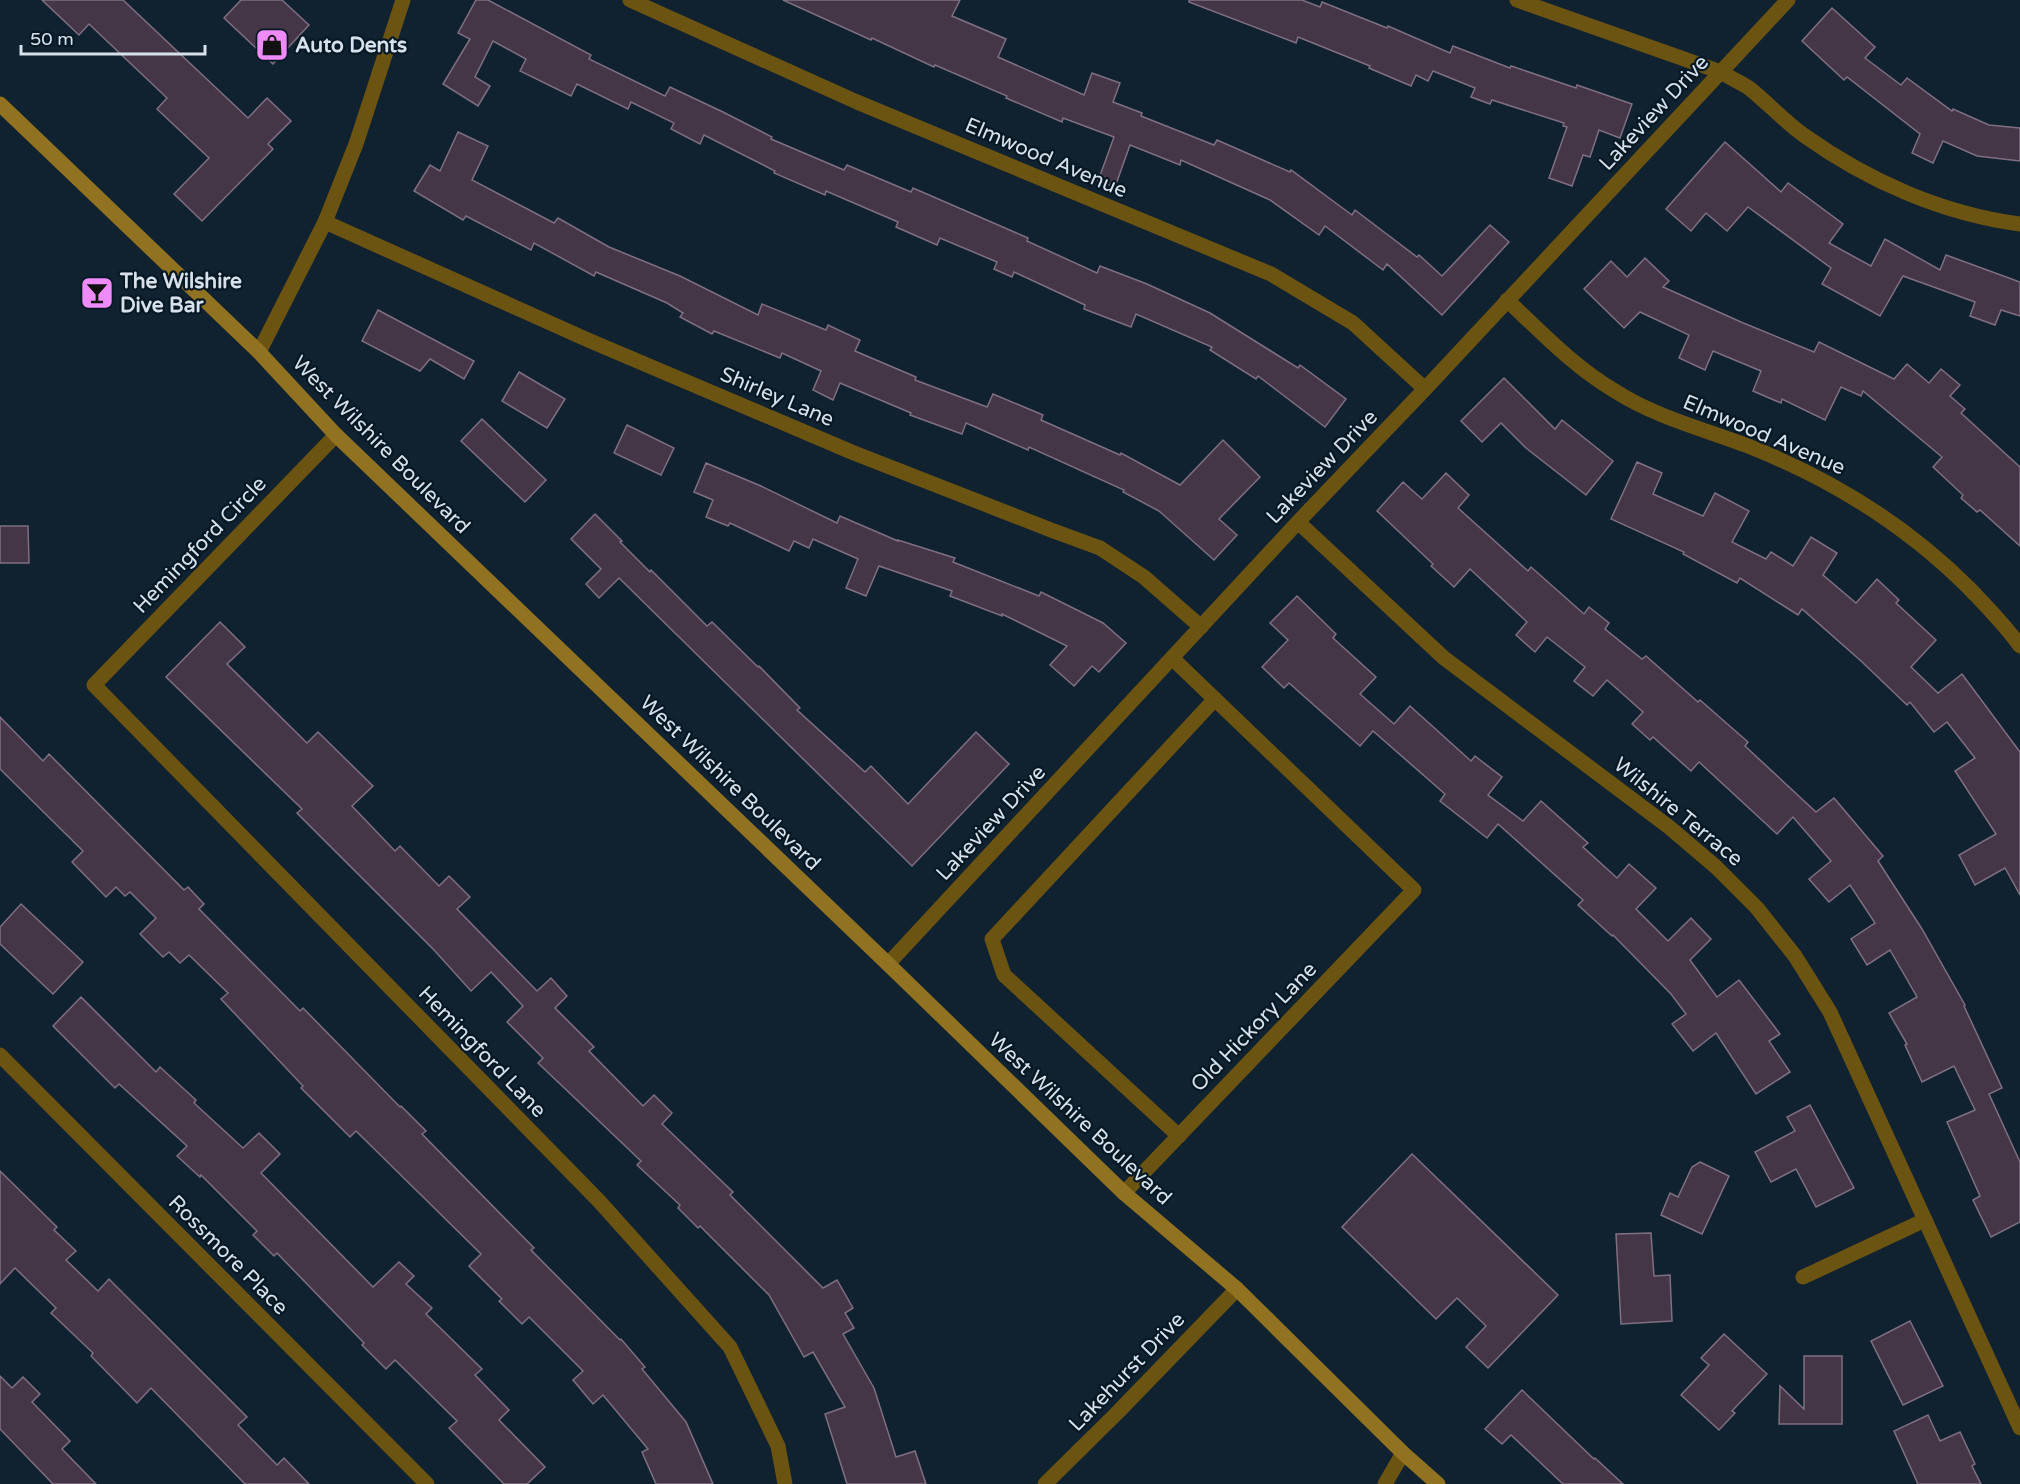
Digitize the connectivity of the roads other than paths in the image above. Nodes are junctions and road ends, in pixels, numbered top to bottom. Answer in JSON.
{"nodes":[{"id":1,"x":403,"y":0,"type":"edge"},
{"id":2,"x":630,"y":0,"type":"edge"},
{"id":3,"x":1517,"y":0,"type":"edge"},
{"id":4,"x":1788,"y":0,"type":"edge"},
{"id":5,"x":1721,"y":72,"type":"junction"},
{"id":6,"x":0,"y":104,"type":"edge"},
{"id":7,"x":325,"y":222,"type":"junction"},
{"id":8,"x":2020,"y":224,"type":"edge"},
{"id":9,"x":1507,"y":300,"type":"junction"},
{"id":10,"x":259,"y":352,"type":"junction"},
{"id":11,"x":1425,"y":389,"type":"junction"},
{"id":12,"x":336,"y":435,"type":"junction"},
{"id":13,"x":1298,"y":522,"type":"junction"},
{"id":14,"x":1201,"y":627,"type":"junction"},
{"id":15,"x":2020,"y":646,"type":"edge"},
{"id":16,"x":1172,"y":658,"type":"junction"},
{"id":17,"x":94,"y":685,"type":"joint"},
{"id":18,"x":1215,"y":699,"type":"junction"},
{"id":19,"x":888,"y":964,"type":"junction"},
{"id":20,"x":0,"y":1055,"type":"edge"},
{"id":21,"x":1179,"y":1136,"type":"junction"},
{"id":22,"x":1124,"y":1193,"type":"junction"},
{"id":23,"x":1925,"y":1220,"type":"junction"},
{"id":24,"x":1803,"y":1277,"type":"dead end"},
{"id":25,"x":1237,"y":1289,"type":"junction"},
{"id":26,"x":2020,"y":1428,"type":"edge"},
{"id":27,"x":1403,"y":1452,"type":"junction"},
{"id":28,"x":427,"y":1484,"type":"edge"},
{"id":29,"x":785,"y":1484,"type":"edge"},
{"id":30,"x":1046,"y":1484,"type":"edge"},
{"id":31,"x":1385,"y":1484,"type":"edge"},
{"id":32,"x":1438,"y":1484,"type":"edge"}],
"edges":[{"from":1,"to":7,"type":"street"},
{"from":2,"to":11,"type":"street","name":"Elmwood Avenue"},
{"from":3,"to":5,"type":"street"},
{"from":4,"to":5,"type":"street","name":"Lakeview Drive"},
{"from":5,"to":8,"type":"street"},
{"from":5,"to":9,"type":"street","name":"Lakeview Drive"},
{"from":6,"to":10,"type":"street","name":"West Wilshire Boulevard"},
{"from":7,"to":10,"type":"street"},
{"from":7,"to":14,"type":"street","name":"Shirley Lane"},
{"from":9,"to":11,"type":"street","name":"Lakeview Drive"},
{"from":9,"to":15,"type":"street","name":"Elmwood Avenue"},
{"from":10,"to":12,"type":"street","name":"West Wilshire Boulevard"},
{"from":11,"to":13,"type":"street","name":"Lakeview Drive"},
{"from":12,"to":17,"type":"street","name":"Hemingford Circle"},
{"from":12,"to":19,"type":"street","name":"West Wilshire Boulevard"},
{"from":13,"to":14,"type":"street","name":"Lakeview Drive"},
{"from":13,"to":23,"type":"street","name":"Wilshire Terrace"},
{"from":14,"to":16,"type":"street","name":"Lakeview Drive"},
{"from":16,"to":18,"type":"street"},
{"from":16,"to":19,"type":"street","name":"Lakeview Drive"},
{"from":17,"to":29,"type":"street","name":"Hemingford Lane"},
{"from":18,"to":21,"type":"street"},
{"from":18,"to":21,"type":"street","name":"Old Hickory Lane"},
{"from":19,"to":22,"type":"street","name":"West Wilshire Boulevard"},
{"from":20,"to":28,"type":"street","name":"Rossmore Place"},
{"from":21,"to":22,"type":"street","name":"Old Hickory Lane"},
{"from":22,"to":25,"type":"street","name":"West Wilshire Boulevard"},
{"from":23,"to":24,"type":"street"},
{"from":23,"to":26,"type":"street","name":"Wilshire Terrace"},
{"from":25,"to":27,"type":"street","name":"West Wilshire Boulevard"},
{"from":25,"to":30,"type":"street","name":"Lakehurst Drive"},
{"from":27,"to":31,"type":"street"},
{"from":27,"to":32,"type":"street","name":"West Wilshire Boulevard"}]}
